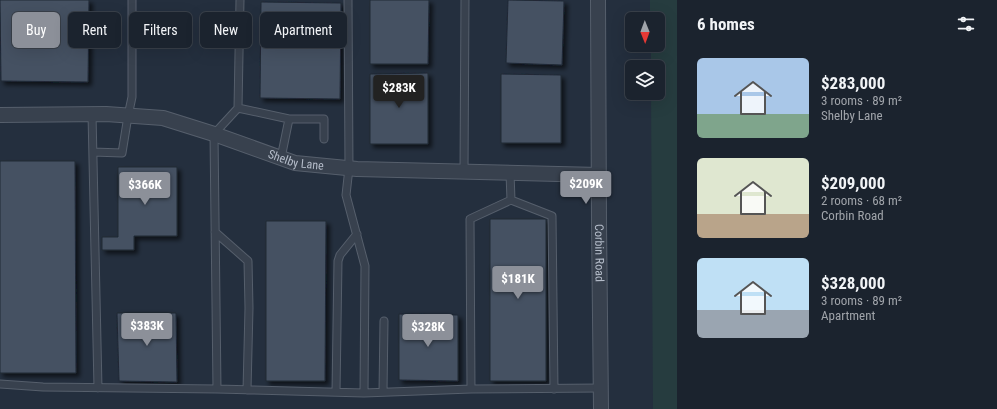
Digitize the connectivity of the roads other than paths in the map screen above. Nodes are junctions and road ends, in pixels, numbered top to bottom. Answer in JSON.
{"nodes":[{"id":1,"x":132,"y":0,"type":"edge"},
{"id":2,"x":240,"y":0,"type":"edge"},
{"id":3,"x":348,"y":0,"type":"edge"},
{"id":4,"x":465,"y":0,"type":"edge"},
{"id":5,"x":598,"y":0,"type":"edge"},
{"id":6,"x":238,"y":108,"type":"junction"},
{"id":7,"x":92,"y":114,"type":"junction"},
{"id":8,"x":0,"y":115,"type":"edge"},
{"id":9,"x":128,"y":116,"type":"junction"},
{"id":10,"x":289,"y":119,"type":"junction"},
{"id":11,"x":214,"y":134,"type":"junction"},
{"id":12,"x":324,"y":139,"type":"dead end"},
{"id":13,"x":93,"y":152,"type":"junction"},
{"id":14,"x":281,"y":158,"type":"junction"},
{"id":15,"x":349,"y":168,"type":"junction"},
{"id":16,"x":464,"y":172,"type":"junction"},
{"id":17,"x":510,"y":173,"type":"junction"},
{"id":18,"x":599,"y":175,"type":"junction"},
{"id":19,"x":511,"y":200,"type":"junction"},
{"id":20,"x":215,"y":232,"type":"junction"},
{"id":21,"x":357,"y":234,"type":"junction"},
{"id":22,"x":384,"y":322,"type":"dead end"},
{"id":23,"x":0,"y":384,"type":"edge"},
{"id":24,"x":98,"y":388,"type":"junction"},
{"id":25,"x":554,"y":388,"type":"junction"},
{"id":26,"x":601,"y":388,"type":"junction"},
{"id":27,"x":217,"y":389,"type":"junction"},
{"id":28,"x":470,"y":389,"type":"junction"},
{"id":29,"x":247,"y":390,"type":"junction"},
{"id":30,"x":336,"y":392,"type":"junction"},
{"id":31,"x":383,"y":392,"type":"junction"},
{"id":32,"x":364,"y":393,"type":"junction"},
{"id":33,"x":601,"y":409,"type":"edge"}],
"edges":[{"from":1,"to":9,"type":"lane"},
{"from":2,"to":6,"type":"lane"},
{"from":3,"to":15,"type":"lane"},
{"from":4,"to":16,"type":"lane"},
{"from":5,"to":18,"type":"street","name":"Corbin Road"},
{"from":6,"to":10,"type":"lane"},
{"from":6,"to":11,"type":"lane"},
{"from":7,"to":8,"type":"street","name":"Shelby Lane"},
{"from":7,"to":9,"type":"street","name":"Shelby Lane"},
{"from":7,"to":13,"type":"lane"},
{"from":9,"to":11,"type":"street","name":"Shelby Lane"},
{"from":9,"to":13,"type":"lane"},
{"from":10,"to":12,"type":"lane"},
{"from":10,"to":14,"type":"lane"},
{"from":11,"to":14,"type":"street","name":"Shelby Lane"},
{"from":11,"to":20,"type":"lane"},
{"from":13,"to":24,"type":"lane"},
{"from":14,"to":15,"type":"street","name":"Shelby Lane"},
{"from":15,"to":16,"type":"street","name":"Shelby Lane"},
{"from":15,"to":21,"type":"lane"},
{"from":16,"to":17,"type":"street","name":"Shelby Lane"},
{"from":17,"to":18,"type":"street","name":"Shelby Lane"},
{"from":17,"to":19,"type":"lane"},
{"from":18,"to":26,"type":"street","name":"Corbin Road"},
{"from":19,"to":25,"type":"lane"},
{"from":19,"to":28,"type":"lane"},
{"from":20,"to":27,"type":"lane"},
{"from":20,"to":29,"type":"lane"},
{"from":21,"to":30,"type":"lane"},
{"from":21,"to":32,"type":"lane"},
{"from":22,"to":31,"type":"lane"},
{"from":23,"to":24,"type":"lane"},
{"from":24,"to":27,"type":"lane"},
{"from":25,"to":26,"type":"lane"},
{"from":25,"to":28,"type":"lane"},
{"from":26,"to":33,"type":"street","name":"Corbin Road"},
{"from":27,"to":29,"type":"lane"},
{"from":28,"to":31,"type":"lane"},
{"from":29,"to":30,"type":"lane"},
{"from":30,"to":32,"type":"lane"},
{"from":31,"to":32,"type":"lane"}]}
